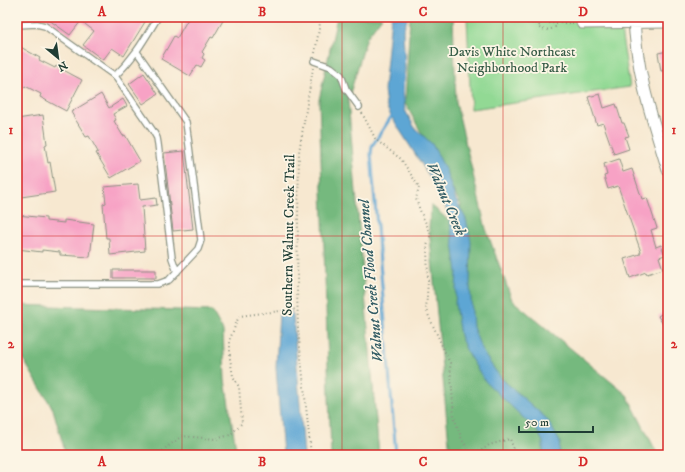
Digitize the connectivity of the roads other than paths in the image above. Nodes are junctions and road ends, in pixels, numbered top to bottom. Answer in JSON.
{"nodes":[{"id":1,"x":37,"y":17,"type":"edge"},
{"id":2,"x":158,"y":17,"type":"edge"},
{"id":3,"x":634,"y":20,"type":"edge"},
{"id":4,"x":668,"y":22,"type":"edge"},
{"id":5,"x":582,"y":23,"type":"road end"},
{"id":6,"x":37,"y":24,"type":"junction"},
{"id":7,"x":17,"y":25,"type":"edge"},
{"id":8,"x":137,"y":52,"type":"junction"},
{"id":9,"x":314,"y":61,"type":"road end"},
{"id":10,"x":114,"y":76,"type":"junction"},
{"id":11,"x":359,"y":107,"type":"road end"},
{"id":12,"x":668,"y":170,"type":"edge"},
{"id":13,"x":177,"y":272,"type":"junction"},
{"id":14,"x":17,"y":284,"type":"edge"}],
"edges":[{"from":1,"to":6,"type":"lane"},
{"from":2,"to":8,"type":"lane"},
{"from":3,"to":4,"type":"street"},
{"from":3,"to":5,"type":"street"},
{"from":3,"to":12,"type":"street"},
{"from":6,"to":7,"type":"lane"},
{"from":6,"to":10,"type":"lane"},
{"from":8,"to":10,"type":"lane"},
{"from":8,"to":13,"type":"lane"},
{"from":9,"to":11,"type":"lane"},
{"from":10,"to":13,"type":"lane"},
{"from":13,"to":14,"type":"lane"}]}
